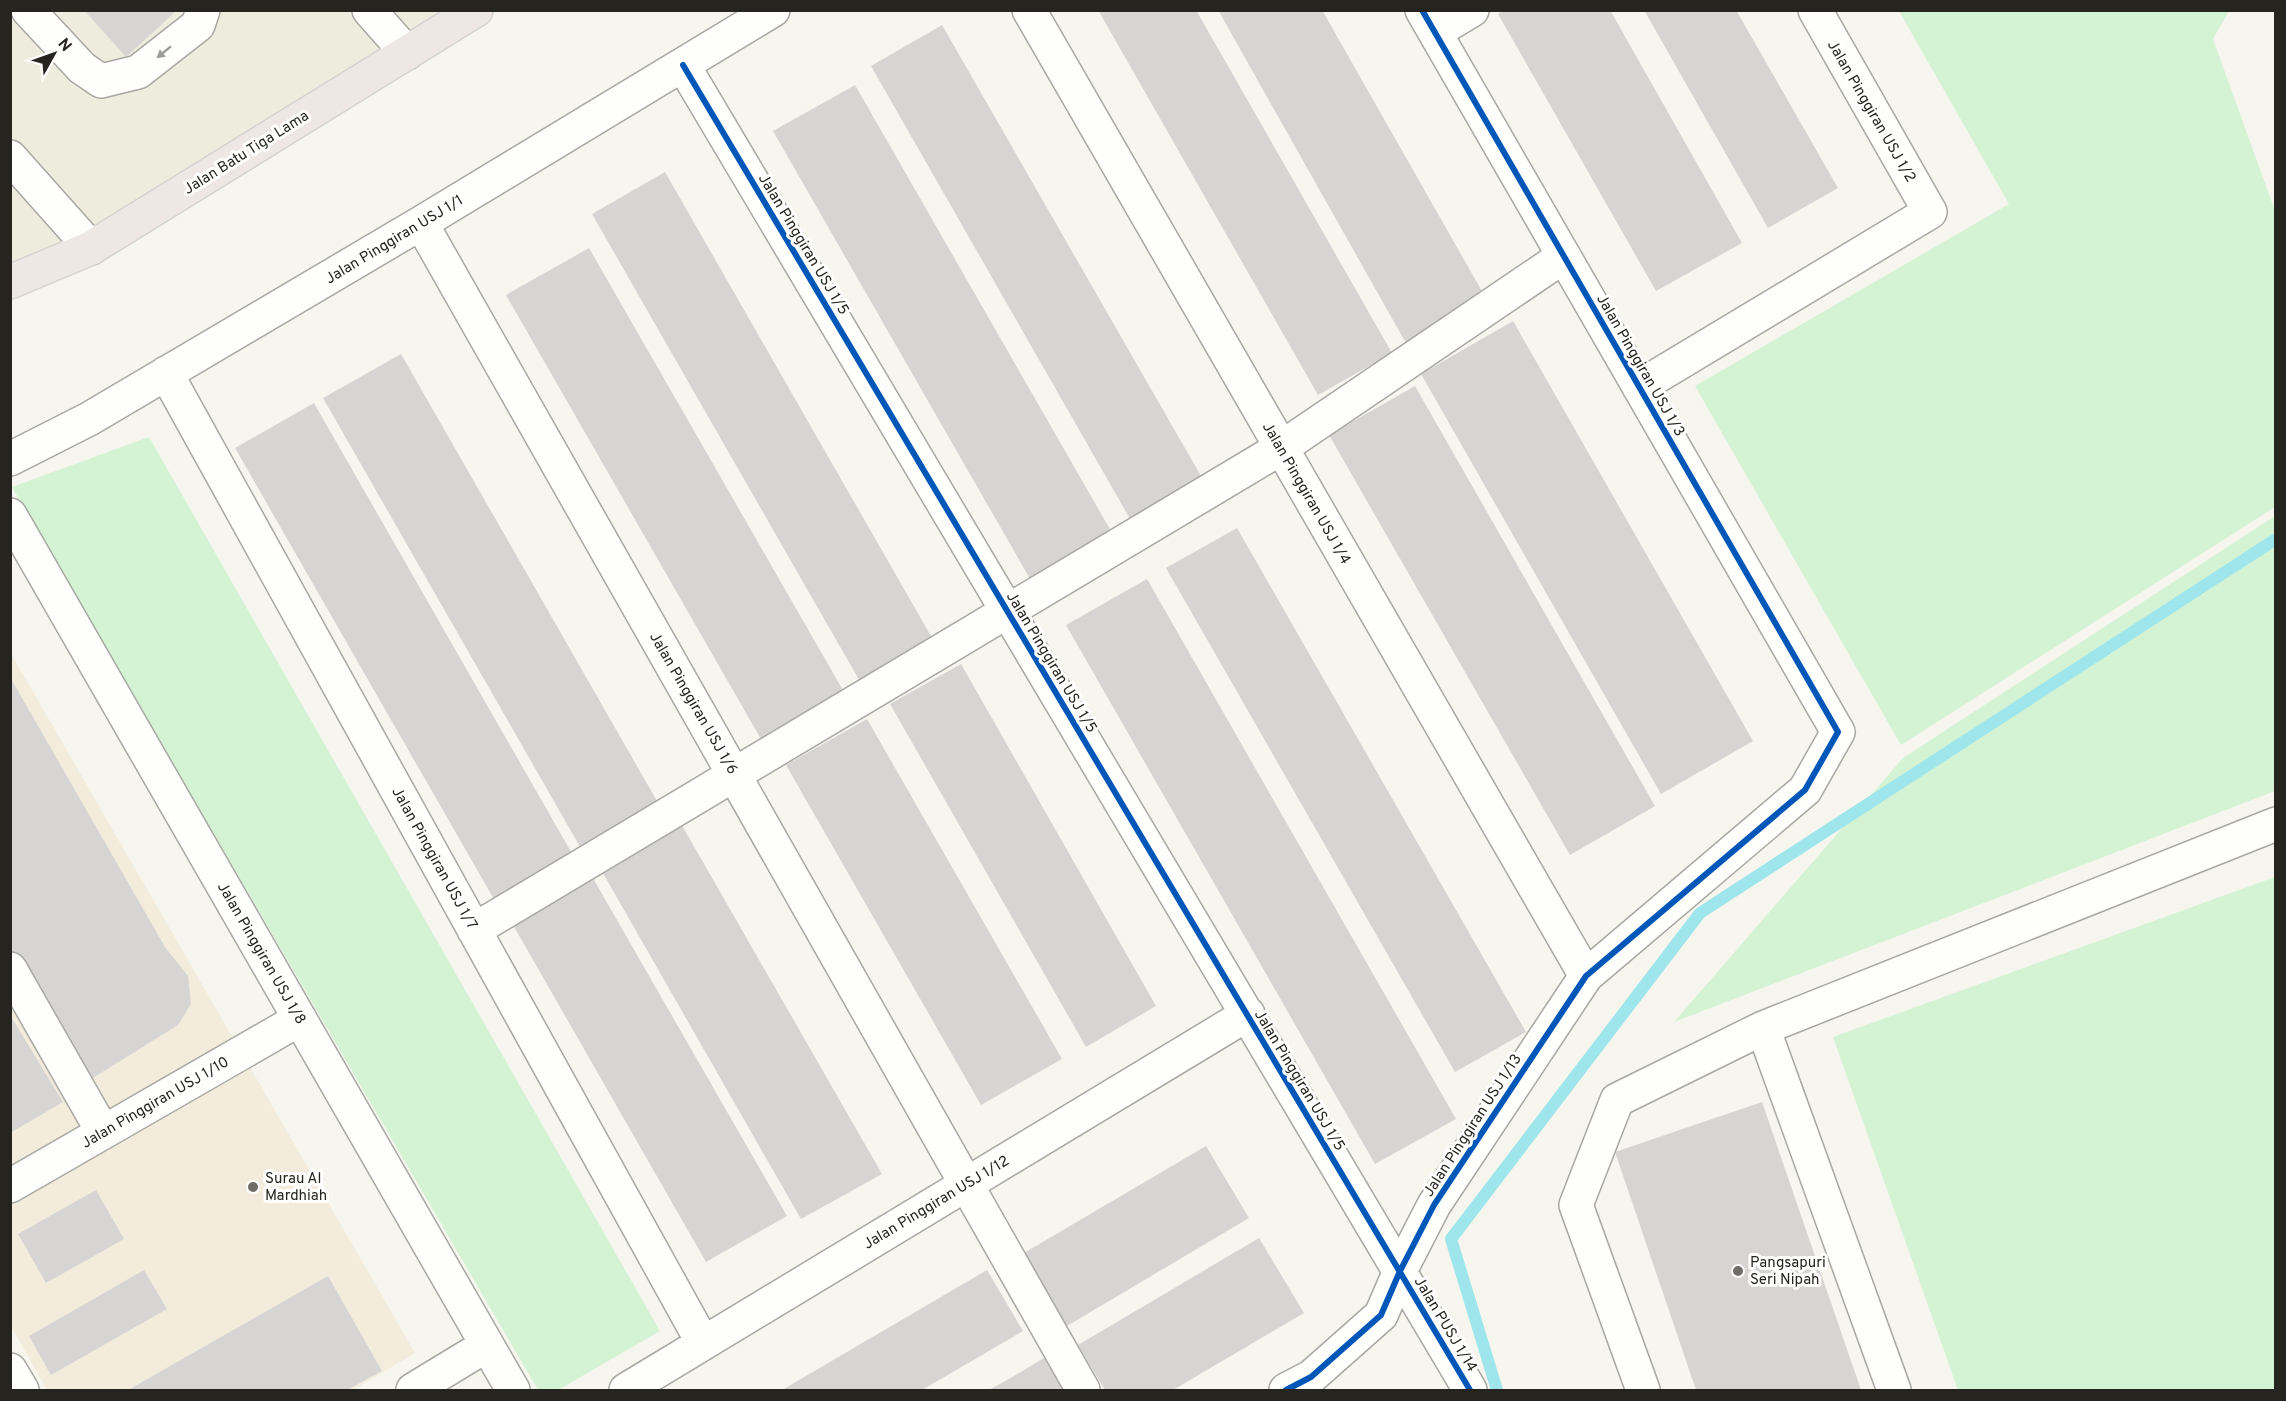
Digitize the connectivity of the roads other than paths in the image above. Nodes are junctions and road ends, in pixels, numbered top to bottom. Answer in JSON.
{"nodes":[{"id":1,"x":28,"y":10,"type":"edge"},
{"id":2,"x":204,"y":10,"type":"edge"},
{"id":3,"x":369,"y":10,"type":"edge"},
{"id":4,"x":476,"y":10,"type":"edge"},
{"id":5,"x":773,"y":10,"type":"edge"},
{"id":6,"x":1029,"y":10,"type":"edge"},
{"id":7,"x":1472,"y":10,"type":"edge"},
{"id":8,"x":1815,"y":10,"type":"edge"},
{"id":9,"x":1428,"y":21,"type":"edge"},
{"id":10,"x":407,"y":53,"type":"junction"},
{"id":11,"x":683,"y":65,"type":"junction"},
{"id":12,"x":10,"y":157,"type":"edge"},
{"id":13,"x":421,"y":223,"type":"junction"},
{"id":14,"x":91,"y":248,"type":"junction"},
{"id":15,"x":1564,"y":256,"type":"junction"},
{"id":16,"x":10,"y":282,"type":"edge"},
{"id":17,"x":166,"y":374,"type":"junction"},
{"id":18,"x":1639,"y":387,"type":"junction"},
{"id":19,"x":1281,"y":448,"type":"junction"},
{"id":20,"x":10,"y":459,"type":"edge"},
{"id":21,"x":10,"y":515,"type":"edge"},
{"id":22,"x":1009,"y":612,"type":"junction"},
{"id":23,"x":1838,"y":732,"type":"joint"},
{"id":24,"x":735,"y":774,"type":"junction"},
{"id":25,"x":2276,"y":824,"type":"edge"},
{"id":26,"x":474,"y":930,"type":"junction"},
{"id":27,"x":10,"y":969,"type":"edge"},
{"id":28,"x":1586,"y":975,"type":"junction"},
{"id":29,"x":1248,"y":1014,"type":"junction"},
{"id":30,"x":300,"y":1019,"type":"junction"},
{"id":31,"x":1764,"y":1028,"type":"junction"},
{"id":32,"x":103,"y":1132,"type":"junction"},
{"id":33,"x":967,"y":1183,"type":"junction"},
{"id":34,"x":10,"y":1186,"type":"edge"},
{"id":35,"x":1400,"y":1271,"type":"junction"},
{"id":36,"x":704,"y":1343,"type":"junction"},
{"id":37,"x":487,"y":1345,"type":"junction"},
{"id":38,"x":10,"y":1370,"type":"edge"},
{"id":39,"x":22,"y":1390,"type":"edge"},
{"id":40,"x":413,"y":1390,"type":"edge"},
{"id":41,"x":513,"y":1390,"type":"edge"},
{"id":42,"x":626,"y":1390,"type":"edge"},
{"id":43,"x":1083,"y":1390,"type":"edge"},
{"id":44,"x":1287,"y":1390,"type":"edge"},
{"id":45,"x":1470,"y":1390,"type":"edge"},
{"id":46,"x":1643,"y":1390,"type":"edge"},
{"id":47,"x":1894,"y":1390,"type":"edge"}],
"edges":[{"from":2,"to":1,"type":"street","one_way":true},
{"from":3,"to":10,"type":"street"},
{"from":4,"to":10,"type":"main road","name":"Jalan Batu Tiga Lama"},
{"from":5,"to":11,"type":"street","name":"Jalan Pinggiran USJ 1/1"},
{"from":6,"to":19,"type":"street","name":"Jalan Pinggiran USJ 1/4"},
{"from":7,"to":9,"type":"street"},
{"from":8,"to":18,"type":"street","name":"Jalan Pinggiran USJ 1/2"},
{"from":9,"to":15,"type":"street","name":"Jalan Pinggiran USJ 1/3"},
{"from":10,"to":14,"type":"main road","name":"Jalan Batu Tiga Lama"},
{"from":11,"to":13,"type":"street","name":"Jalan Pinggiran USJ 1/1"},
{"from":11,"to":22,"type":"street","name":"Jalan Pinggiran USJ 1/5"},
{"from":12,"to":14,"type":"street"},
{"from":13,"to":17,"type":"street","name":"Jalan Pinggiran USJ 1/1"},
{"from":13,"to":24,"type":"street","name":"Jalan Pinggiran USJ 1/6"},
{"from":14,"to":16,"type":"main road","name":"Jalan Batu Tiga Lama"},
{"from":15,"to":18,"type":"street","name":"Jalan Pinggiran USJ 1/3"},
{"from":15,"to":19,"type":"street"},
{"from":17,"to":20,"type":"street","name":"Jalan Pinggiran USJ 1/1"},
{"from":17,"to":26,"type":"street","name":"Jalan Pinggiran USJ 1/7"},
{"from":18,"to":23,"type":"street","name":"Jalan Pinggiran USJ 1/3"},
{"from":19,"to":22,"type":"street"},
{"from":19,"to":28,"type":"street","name":"Jalan Pinggiran USJ 1/4"},
{"from":21,"to":30,"type":"street","name":"Jalan Pinggiran USJ 1/8"},
{"from":22,"to":24,"type":"street"},
{"from":22,"to":29,"type":"street","name":"Jalan Pinggiran USJ 1/5"},
{"from":23,"to":28,"type":"street","name":"Jalan Pinggiran USJ 1/13"},
{"from":24,"to":26,"type":"street"},
{"from":24,"to":33,"type":"street","name":"Jalan Pinggiran USJ 1/6"},
{"from":25,"to":31,"type":"street"},
{"from":26,"to":36,"type":"street","name":"Jalan Pinggiran USJ 1/7"},
{"from":27,"to":32,"type":"street"},
{"from":28,"to":35,"type":"street","name":"Jalan Pinggiran USJ 1/13"},
{"from":29,"to":33,"type":"street","name":"Jalan Pinggiran USJ 1/12"},
{"from":29,"to":35,"type":"street","name":"Jalan Pinggiran USJ 1/5"},
{"from":30,"to":32,"type":"street","name":"Jalan Pinggiran USJ 1/10"},
{"from":30,"to":37,"type":"street","name":"Jalan Pinggiran USJ 1/8"},
{"from":31,"to":46,"type":"street"},
{"from":31,"to":47,"type":"street"},
{"from":32,"to":34,"type":"street","name":"Jalan Pinggiran USJ 1/10"},
{"from":33,"to":36,"type":"street","name":"Jalan Pinggiran USJ 1/12"},
{"from":33,"to":43,"type":"street","name":"Jalan Pinggiran USJ 1/6"},
{"from":35,"to":44,"type":"street","name":"Jalan Pinggiran USJ 1/13"},
{"from":35,"to":45,"type":"street","name":"Jalan PUSJ 1/14"},
{"from":36,"to":42,"type":"street","name":"Jalan Pinggiran USJ 1/12"},
{"from":37,"to":40,"type":"street"},
{"from":37,"to":41,"type":"street","name":"Jalan Pinggiran USJ 1/8"},
{"from":38,"to":39,"type":"street"}]}
